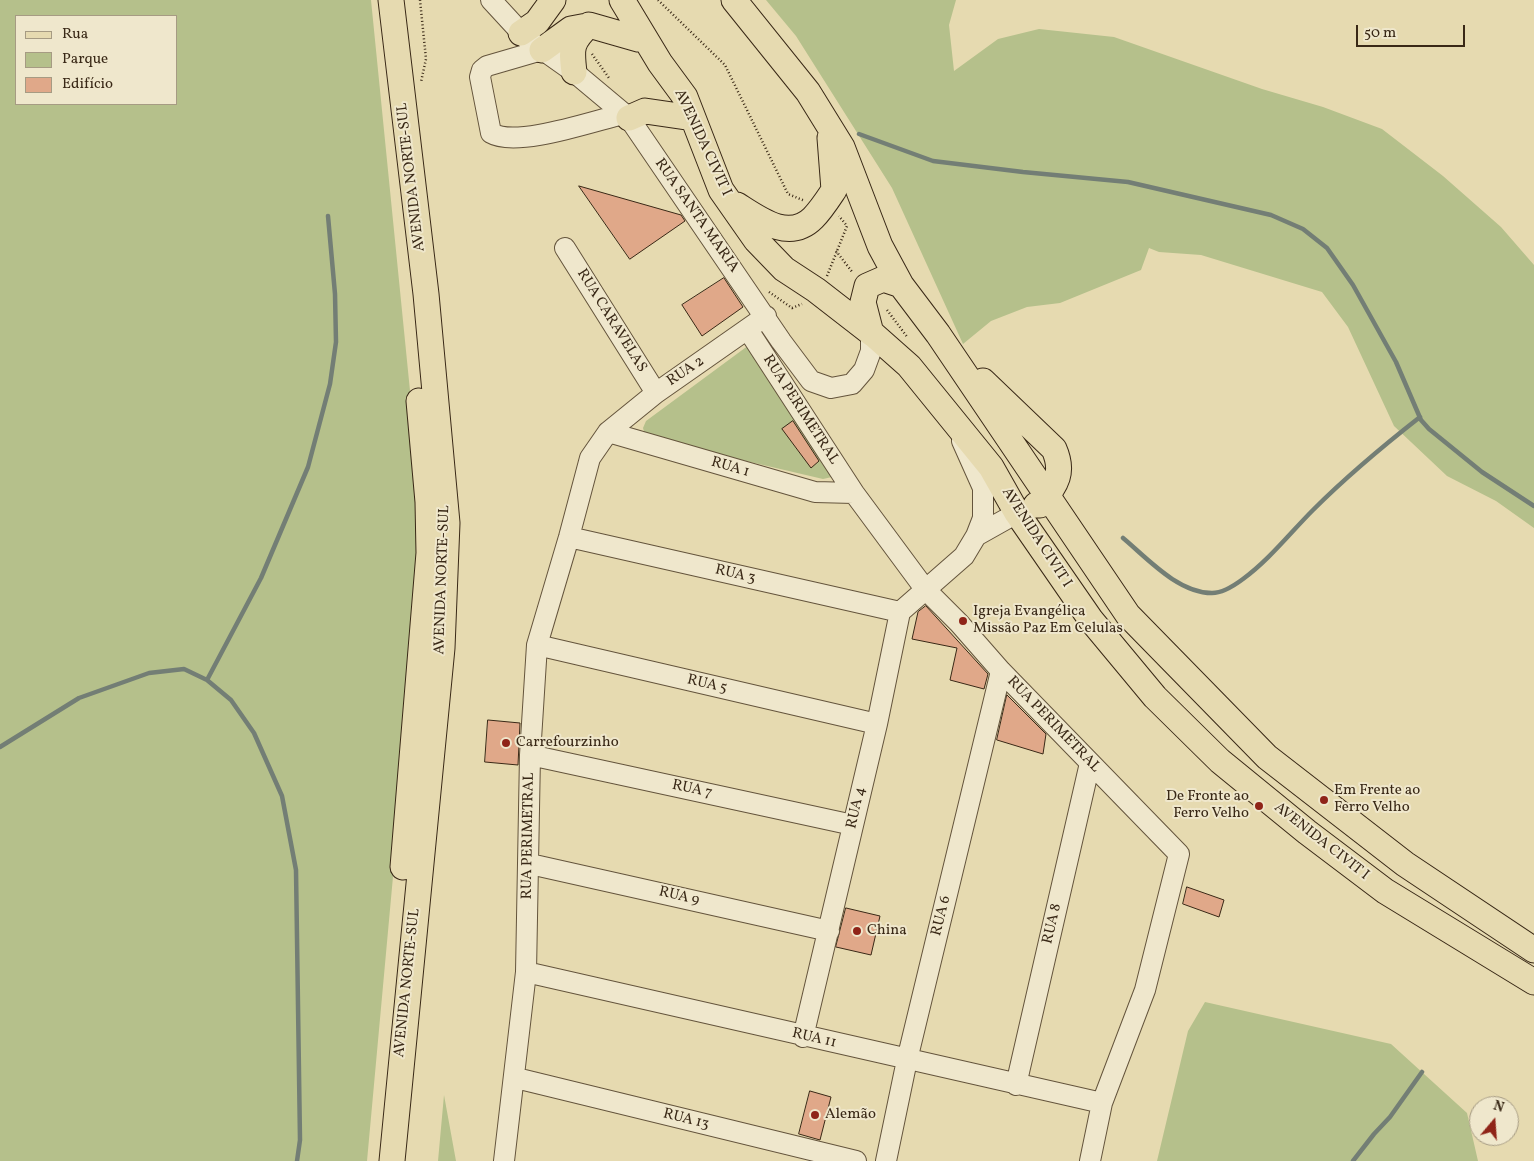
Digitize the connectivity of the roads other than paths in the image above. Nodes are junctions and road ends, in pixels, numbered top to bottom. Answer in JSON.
{"nodes":[{"id":1,"x":377,"y":0,"type":"edge"},
{"id":2,"x":391,"y":0,"type":"edge"},
{"id":3,"x":491,"y":0,"type":"edge"},
{"id":4,"x":553,"y":0,"type":"edge"},
{"id":5,"x":602,"y":0,"type":"edge"},
{"id":6,"x":622,"y":0,"type":"edge"},
{"id":7,"x":734,"y":0,"type":"edge"},
{"id":8,"x":589,"y":25,"type":"junction"},
{"id":9,"x":521,"y":33,"type":"junction"},
{"id":10,"x":638,"y":39,"type":"junction"},
{"id":11,"x":542,"y":50,"type":"junction"},
{"id":12,"x":660,"y":64,"type":"junction"},
{"id":13,"x":574,"y":72,"type":"junction"},
{"id":14,"x":626,"y":116,"type":"junction"},
{"id":15,"x":693,"y":118,"type":"junction"},
{"id":16,"x":829,"y":126,"type":"junction"},
{"id":17,"x":728,"y":200,"type":"junction"},
{"id":18,"x":565,"y":248,"type":"dead end"},
{"id":19,"x":901,"y":285,"type":"junction"},
{"id":20,"x":766,"y":316,"type":"junction"},
{"id":21,"x":748,"y":330,"type":"junction"},
{"id":22,"x":871,"y":332,"type":"junction"},
{"id":23,"x":656,"y":393,"type":"junction"},
{"id":24,"x":950,"y":415,"type":"junction"},
{"id":25,"x":608,"y":432,"type":"junction"},
{"id":26,"x":991,"y":467,"type":"junction"},
{"id":27,"x":854,"y":493,"type":"junction"},
{"id":28,"x":1047,"y":496,"type":"junction"},
{"id":29,"x":1017,"y":513,"type":"junction"},
{"id":30,"x":976,"y":536,"type":"junction"},
{"id":31,"x":569,"y":538,"type":"junction"},
{"id":32,"x":925,"y":589,"type":"junction"},
{"id":33,"x":900,"y":612,"type":"junction"},
{"id":34,"x":537,"y":645,"type":"junction"},
{"id":35,"x":1001,"y":671,"type":"junction"},
{"id":36,"x":877,"y":724,"type":"junction"},
{"id":37,"x":530,"y":755,"type":"junction"},
{"id":38,"x":1090,"y":764,"type":"junction"},
{"id":39,"x":853,"y":825,"type":"junction"},
{"id":40,"x":530,"y":864,"type":"junction"},
{"id":41,"x":829,"y":930,"type":"junction"},
{"id":42,"x":1534,"y":950,"type":"edge"},
{"id":43,"x":526,"y":972,"type":"junction"},
{"id":44,"x":1534,"y":982,"type":"edge"},
{"id":45,"x":803,"y":1037,"type":"junction"},
{"id":46,"x":907,"y":1060,"type":"junction"},
{"id":47,"x":516,"y":1078,"type":"junction"},
{"id":48,"x":1016,"y":1085,"type":"junction"},
{"id":49,"x":1102,"y":1103,"type":"junction"},
{"id":50,"x":376,"y":1161,"type":"edge"},
{"id":51,"x":392,"y":1161,"type":"edge"},
{"id":52,"x":504,"y":1161,"type":"edge"},
{"id":53,"x":856,"y":1161,"type":"edge"},
{"id":54,"x":886,"y":1161,"type":"edge"},
{"id":55,"x":1090,"y":1161,"type":"edge"}],
"edges":[{"from":1,"to":50,"type":"main road","name":"AVENIDA NORTE-SUL"},
{"from":2,"to":51,"type":"main road","name":"AVENIDA NORTE-SUL"},
{"from":3,"to":9,"type":"street","name":"RUA SANTA MARIA"},
{"from":4,"to":9,"type":"main road"},
{"from":5,"to":10,"type":"main road"},
{"from":6,"to":12,"type":"main road"},
{"from":7,"to":16,"type":"main road","name":"AVENIDA CIVIT I"},
{"from":8,"to":10,"type":"main road"},
{"from":8,"to":11,"type":"main road"},
{"from":8,"to":13,"type":"main road"},
{"from":9,"to":11,"type":"street","name":"RUA SANTA MARIA"},
{"from":10,"to":12,"type":"main road"},
{"from":11,"to":13,"type":"street","name":"RUA SANTA MARIA"},
{"from":11,"to":14,"type":"street"},
{"from":12,"to":15,"type":"main road","name":"AVENIDA CIVIT I"},
{"from":13,"to":14,"type":"street","name":"RUA SANTA MARIA"},
{"from":14,"to":15,"type":"main road"},
{"from":14,"to":20,"type":"street","name":"RUA SANTA MARIA"},
{"from":15,"to":17,"type":"main road","name":"AVENIDA CIVIT I"},
{"from":16,"to":17,"type":"main road"},
{"from":16,"to":19,"type":"main road","name":"AVENIDA CIVIT I"},
{"from":17,"to":22,"type":"main road","name":"AVENIDA CIVIT I"},
{"from":18,"to":23,"type":"street","name":"RUA CARAVELAS"},
{"from":19,"to":22,"type":"main road"},
{"from":19,"to":28,"type":"main road","name":"AVENIDA CIVIT I"},
{"from":20,"to":21,"type":"street","name":"RUA 2"},
{"from":20,"to":22,"type":"street","name":"RUA SANTA MARIA"},
{"from":21,"to":23,"type":"street","name":"RUA 2"},
{"from":21,"to":27,"type":"street","name":"RUA PERIMETRAL"},
{"from":22,"to":24,"type":"main road","name":"AVENIDA CIVIT I"},
{"from":23,"to":25,"type":"street","name":"RUA 2"},
{"from":24,"to":26,"type":"main road","name":"AVENIDA CIVIT I"},
{"from":24,"to":30,"type":"street"},
{"from":25,"to":27,"type":"street","name":"RUA 1"},
{"from":25,"to":31,"type":"street","name":"RUA PERIMETRAL"},
{"from":26,"to":28,"type":"main road"},
{"from":26,"to":29,"type":"main road","name":"AVENIDA CIVIT I"},
{"from":27,"to":32,"type":"street","name":"RUA PERIMETRAL"},
{"from":28,"to":42,"type":"main road","name":"AVENIDA CIVIT I"},
{"from":29,"to":30,"type":"street"},
{"from":29,"to":44,"type":"main road","name":"AVENIDA CIVIT I"},
{"from":30,"to":32,"type":"street"},
{"from":31,"to":33,"type":"street","name":"RUA 3"},
{"from":31,"to":34,"type":"street","name":"RUA PERIMETRAL"},
{"from":32,"to":33,"type":"street"},
{"from":32,"to":35,"type":"street","name":"RUA PERIMETRAL"},
{"from":33,"to":36,"type":"street","name":"RUA 4"},
{"from":34,"to":36,"type":"street","name":"RUA 5"},
{"from":34,"to":37,"type":"street","name":"RUA PERIMETRAL"},
{"from":35,"to":38,"type":"street","name":"RUA PERIMETRAL"},
{"from":35,"to":46,"type":"street","name":"RUA 6"},
{"from":36,"to":39,"type":"street","name":"RUA 4"},
{"from":37,"to":39,"type":"street","name":"RUA 7"},
{"from":37,"to":40,"type":"street","name":"RUA PERIMETRAL"},
{"from":38,"to":48,"type":"street","name":"RUA 8"},
{"from":38,"to":49,"type":"street","name":"RUA PERIMETRAL"},
{"from":39,"to":41,"type":"street","name":"RUA 4"},
{"from":40,"to":41,"type":"street","name":"RUA 9"},
{"from":40,"to":43,"type":"street","name":"RUA PERIMETRAL"},
{"from":41,"to":45,"type":"street","name":"RUA 4"},
{"from":43,"to":45,"type":"street","name":"RUA 11"},
{"from":43,"to":47,"type":"street","name":"RUA PERIMETRAL"},
{"from":45,"to":46,"type":"street","name":"RUA 11"},
{"from":46,"to":48,"type":"street","name":"RUA 11"},
{"from":46,"to":54,"type":"street","name":"RUA 6"},
{"from":47,"to":52,"type":"street","name":"RUA PERIMETRAL"},
{"from":47,"to":53,"type":"street","name":"RUA 13"},
{"from":48,"to":49,"type":"street","name":"RUA 11"},
{"from":49,"to":55,"type":"street","name":"RUA PERIMETRAL"}]}
